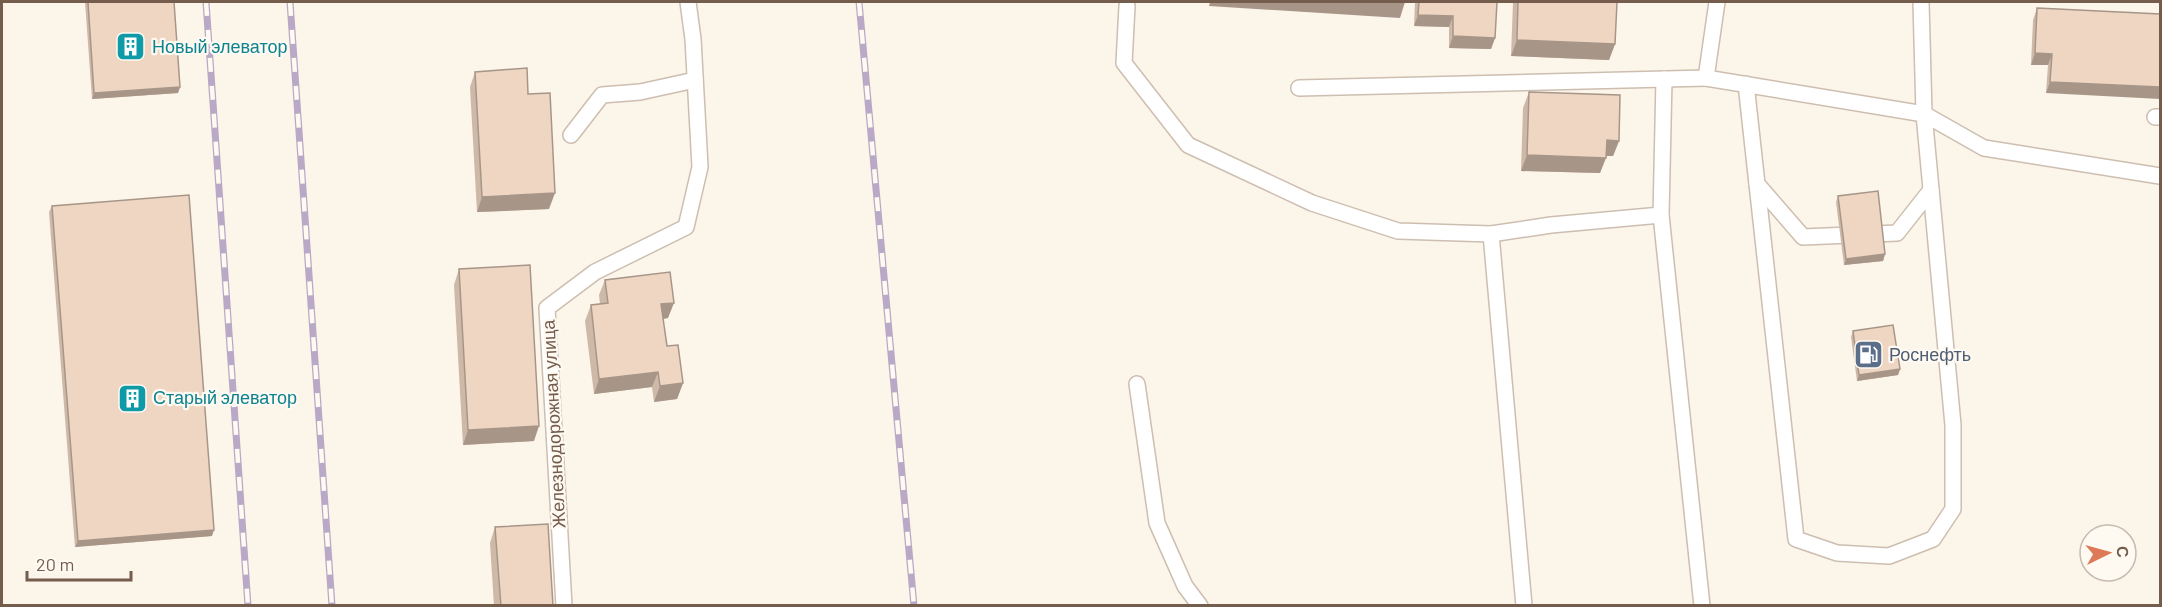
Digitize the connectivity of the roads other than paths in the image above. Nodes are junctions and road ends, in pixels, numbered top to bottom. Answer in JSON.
{"nodes":[{"id":1,"x":688,"y":2,"type":"edge"},
{"id":2,"x":1717,"y":2,"type":"edge"},
{"id":3,"x":1921,"y":2,"type":"edge"},
{"id":4,"x":1127,"y":6,"type":"dead end"},
{"id":5,"x":1706,"y":78,"type":"junction"},
{"id":6,"x":1664,"y":79,"type":"junction"},
{"id":7,"x":695,"y":80,"type":"junction"},
{"id":8,"x":1746,"y":84,"type":"junction"},
{"id":9,"x":1299,"y":88,"type":"dead end"},
{"id":10,"x":1924,"y":114,"type":"junction"},
{"id":11,"x":572,"y":135,"type":"dead end"},
{"id":12,"x":2160,"y":176,"type":"edge"},
{"id":13,"x":1757,"y":184,"type":"junction"},
{"id":14,"x":1931,"y":190,"type":"junction"},
{"id":15,"x":1660,"y":215,"type":"junction"},
{"id":16,"x":1491,"y":234,"type":"junction"},
{"id":17,"x":1137,"y":384,"type":"dead end"},
{"id":18,"x":564,"y":606,"type":"edge"},
{"id":19,"x":1200,"y":606,"type":"edge"},
{"id":20,"x":1524,"y":606,"type":"edge"},
{"id":21,"x":1702,"y":606,"type":"edge"}],
"edges":[{"from":1,"to":7,"type":"lane","name":"Железнодорожная улица"},
{"from":2,"to":5,"type":"lane"},
{"from":3,"to":10,"type":"lane"},
{"from":4,"to":16,"type":"lane"},
{"from":5,"to":6,"type":"lane"},
{"from":5,"to":8,"type":"lane"},
{"from":6,"to":9,"type":"lane"},
{"from":6,"to":15,"type":"lane"},
{"from":7,"to":11,"type":"lane"},
{"from":7,"to":18,"type":"lane","name":"Железнодорожная улица"},
{"from":8,"to":10,"type":"lane"},
{"from":8,"to":13,"type":"lane"},
{"from":10,"to":12,"type":"lane"},
{"from":10,"to":14,"type":"lane"},
{"from":13,"to":14,"type":"lane"},
{"from":13,"to":14,"type":"lane"},
{"from":15,"to":16,"type":"lane"},
{"from":15,"to":21,"type":"lane"},
{"from":16,"to":20,"type":"lane"},
{"from":17,"to":19,"type":"lane"}]}
